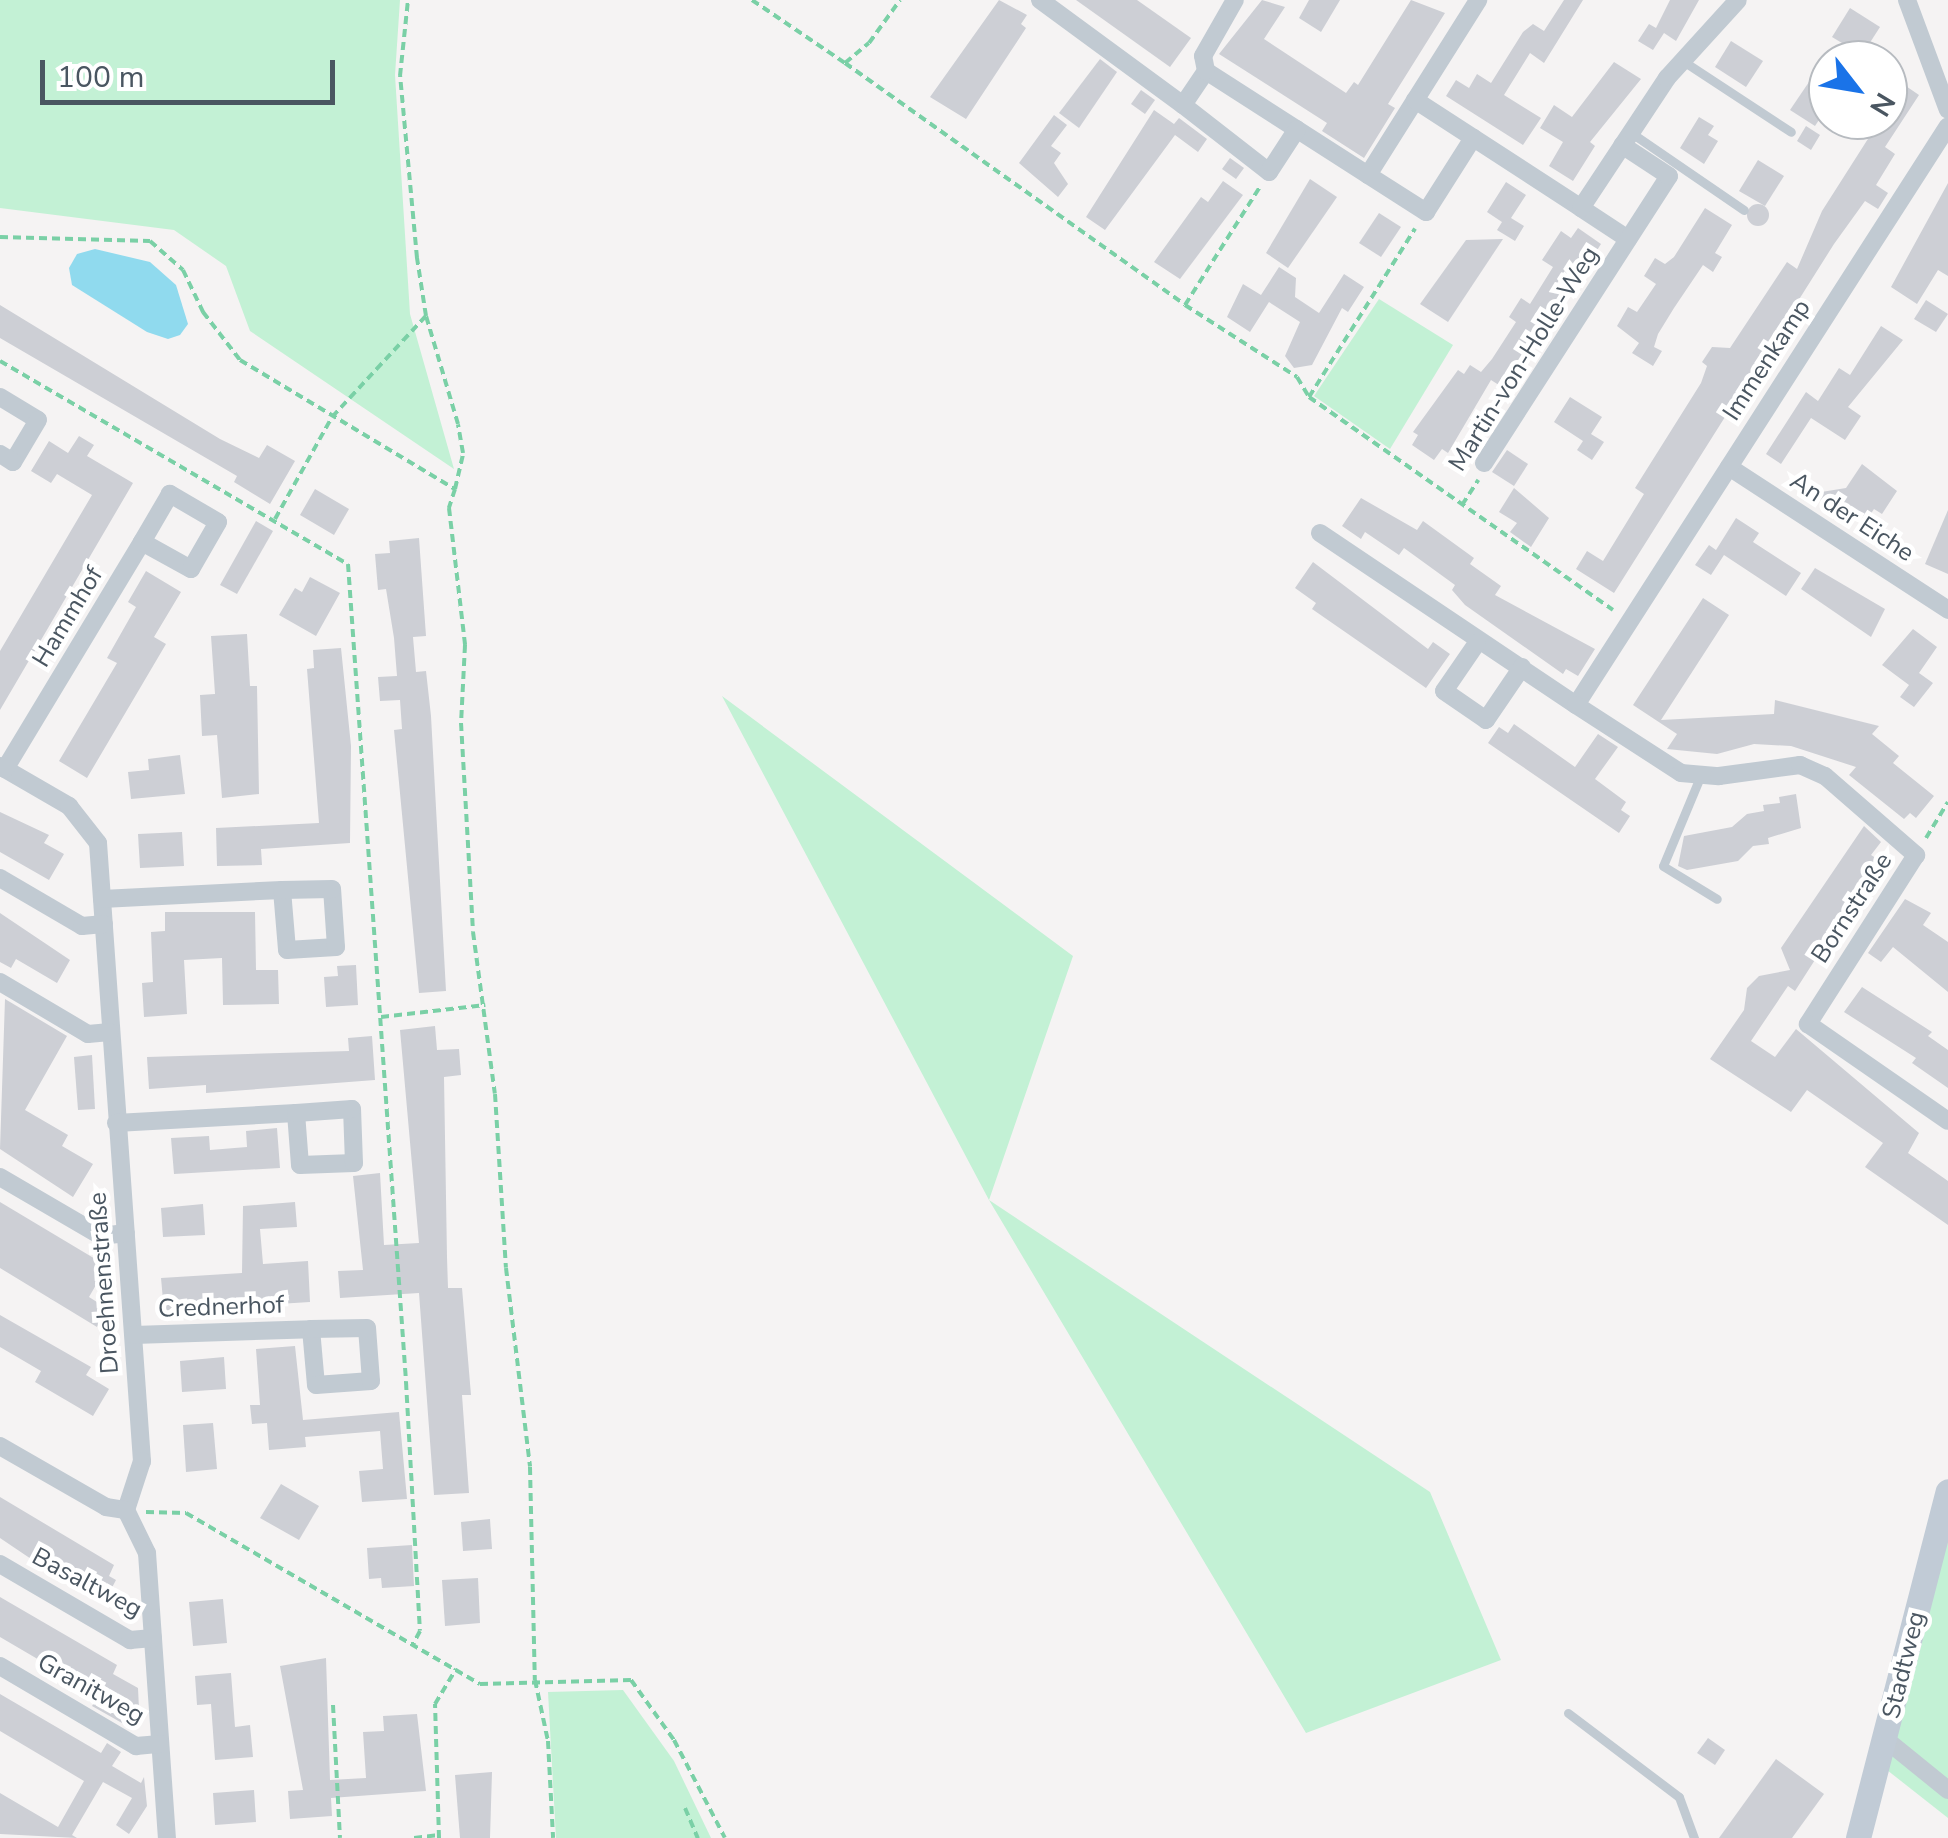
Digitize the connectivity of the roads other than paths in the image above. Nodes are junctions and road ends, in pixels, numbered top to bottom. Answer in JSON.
{"nodes":[{"id":1,"x":1040,"y":0,"type":"edge"},
{"id":2,"x":1235,"y":0,"type":"edge"},
{"id":3,"x":1478,"y":0,"type":"edge"},
{"id":4,"x":1738,"y":0,"type":"edge"},
{"id":5,"x":1908,"y":0,"type":"edge"},
{"id":6,"x":1683,"y":61,"type":"junction"},
{"id":7,"x":1206,"y":70,"type":"junction"},
{"id":8,"x":1415,"y":100,"type":"junction"},
{"id":9,"x":1184,"y":105,"type":"junction"},
{"id":10,"x":1948,"y":110,"type":"edge"},
{"id":11,"x":1948,"y":126,"type":"edge"},
{"id":12,"x":1297,"y":129,"type":"junction"},
{"id":13,"x":1791,"y":132,"type":"dead end"},
{"id":14,"x":1472,"y":138,"type":"junction"},
{"id":15,"x":1626,"y":139,"type":"junction"},
{"id":16,"x":1368,"y":176,"type":"junction"},
{"id":17,"x":1581,"y":208,"type":"junction"},
{"id":18,"x":1744,"y":210,"type":"dead end"},
{"id":19,"x":1628,"y":239,"type":"junction"},
{"id":20,"x":0,"y":397,"type":"edge"},
{"id":21,"x":0,"y":454,"type":"edge"},
{"id":22,"x":1484,"y":464,"type":"road end"},
{"id":23,"x":1728,"y":467,"type":"junction"},
{"id":24,"x":1320,"y":533,"type":"dead end"},
{"id":25,"x":142,"y":542,"type":"junction"},
{"id":26,"x":1948,"y":610,"type":"edge"},
{"id":27,"x":1477,"y":642,"type":"junction"},
{"id":28,"x":1522,"y":667,"type":"junction"},
{"id":29,"x":1576,"y":705,"type":"junction"},
{"id":30,"x":2,"y":767,"type":"edge"},
{"id":31,"x":1700,"y":778,"type":"junction"},
{"id":32,"x":0,"y":878,"type":"edge"},
{"id":33,"x":282,"y":890,"type":"dead end"},
{"id":34,"x":102,"y":899,"type":"junction"},
{"id":35,"x":1717,"y":899,"type":"dead end"},
{"id":36,"x":104,"y":924,"type":"junction"},
{"id":37,"x":0,"y":982,"type":"edge"},
{"id":38,"x":110,"y":1032,"type":"junction"},
{"id":39,"x":296,"y":1112,"type":"dead end"},
{"id":40,"x":1948,"y":1121,"type":"edge"},
{"id":41,"x":116,"y":1122,"type":"junction"},
{"id":42,"x":0,"y":1177,"type":"edge"},
{"id":43,"x":126,"y":1233,"type":"junction"},
{"id":44,"x":311,"y":1330,"type":"junction"},
{"id":45,"x":134,"y":1335,"type":"junction"},
{"id":46,"x":0,"y":1446,"type":"edge"},
{"id":47,"x":1948,"y":1491,"type":"edge"},
{"id":48,"x":126,"y":1510,"type":"junction"},
{"id":49,"x":0,"y":1564,"type":"edge"},
{"id":50,"x":153,"y":1638,"type":"junction"},
{"id":51,"x":0,"y":1666,"type":"edge"},
{"id":52,"x":1568,"y":1713,"type":"dead end"},
{"id":53,"x":1885,"y":1739,"type":"junction"},
{"id":54,"x":160,"y":1744,"type":"junction"},
{"id":55,"x":1948,"y":1790,"type":"edge"},
{"id":56,"x":167,"y":1838,"type":"edge"},
{"id":57,"x":1694,"y":1838,"type":"edge"},
{"id":58,"x":1858,"y":1838,"type":"edge"}],
"edges":[{"from":1,"to":9,"type":"street"},
{"from":2,"to":7,"type":"street"},
{"from":3,"to":8,"type":"street"},
{"from":4,"to":6,"type":"street","name":"Martin-von-Holle-Weg"},
{"from":5,"to":10,"type":"street"},
{"from":6,"to":13,"type":"lane"},
{"from":6,"to":15,"type":"street","name":"Martin-von-Holle-Weg"},
{"from":7,"to":9,"type":"street"},
{"from":7,"to":12,"type":"street"},
{"from":8,"to":14,"type":"street"},
{"from":8,"to":16,"type":"street"},
{"from":9,"to":12,"type":"street"},
{"from":11,"to":23,"type":"street","name":"Immenkamp"},
{"from":12,"to":16,"type":"street"},
{"from":14,"to":16,"type":"street"},
{"from":14,"to":17,"type":"street"},
{"from":15,"to":17,"type":"street","name":"Martin-von-Holle-Weg"},
{"from":15,"to":18,"type":"lane"},
{"from":15,"to":19,"type":"street","name":"Martin-von-Holle-Weg"},
{"from":17,"to":19,"type":"street","name":"Martin-von-Holle-Weg"},
{"from":19,"to":22,"type":"street","name":"Martin-von-Holle-Weg"},
{"from":20,"to":21,"type":"street"},
{"from":23,"to":26,"type":"street","name":"An der Eiche"},
{"from":23,"to":29,"type":"street","name":"Immenkamp"},
{"from":24,"to":27,"type":"street"},
{"from":25,"to":25,"type":"street","name":"Hammhof"},
{"from":25,"to":30,"type":"street","name":"Hammhof"},
{"from":27,"to":28,"type":"street"},
{"from":27,"to":28,"type":"street"},
{"from":28,"to":29,"type":"street"},
{"from":29,"to":31,"type":"street"},
{"from":30,"to":34,"type":"street","name":"Droehnenstraße"},
{"from":31,"to":35,"type":"lane"},
{"from":31,"to":40,"type":"street","name":"Bornstraße"},
{"from":32,"to":36,"type":"street"},
{"from":33,"to":34,"type":"street"},
{"from":34,"to":36,"type":"street","name":"Droehnenstraße"},
{"from":36,"to":38,"type":"street","name":"Droehnenstraße"},
{"from":37,"to":38,"type":"street"},
{"from":38,"to":41,"type":"street","name":"Droehnenstraße"},
{"from":39,"to":41,"type":"street"},
{"from":41,"to":43,"type":"street","name":"Droehnenstraße"},
{"from":42,"to":43,"type":"street"},
{"from":43,"to":45,"type":"street","name":"Droehnenstraße"},
{"from":44,"to":44,"type":"street","name":"Crednerhof"},
{"from":44,"to":45,"type":"street","name":"Crednerhof"},
{"from":45,"to":48,"type":"street","name":"Droehnenstraße"},
{"from":46,"to":48,"type":"street"},
{"from":47,"to":53,"type":"street","name":"Stadtweg"},
{"from":48,"to":50,"type":"street"},
{"from":49,"to":50,"type":"street","name":"Basaltweg"},
{"from":50,"to":54,"type":"street"},
{"from":51,"to":54,"type":"street","name":"Granitweg"},
{"from":52,"to":57,"type":"lane"},
{"from":53,"to":55,"type":"street"},
{"from":53,"to":58,"type":"street","name":"Stadtweg"},
{"from":54,"to":56,"type":"street"}]}
